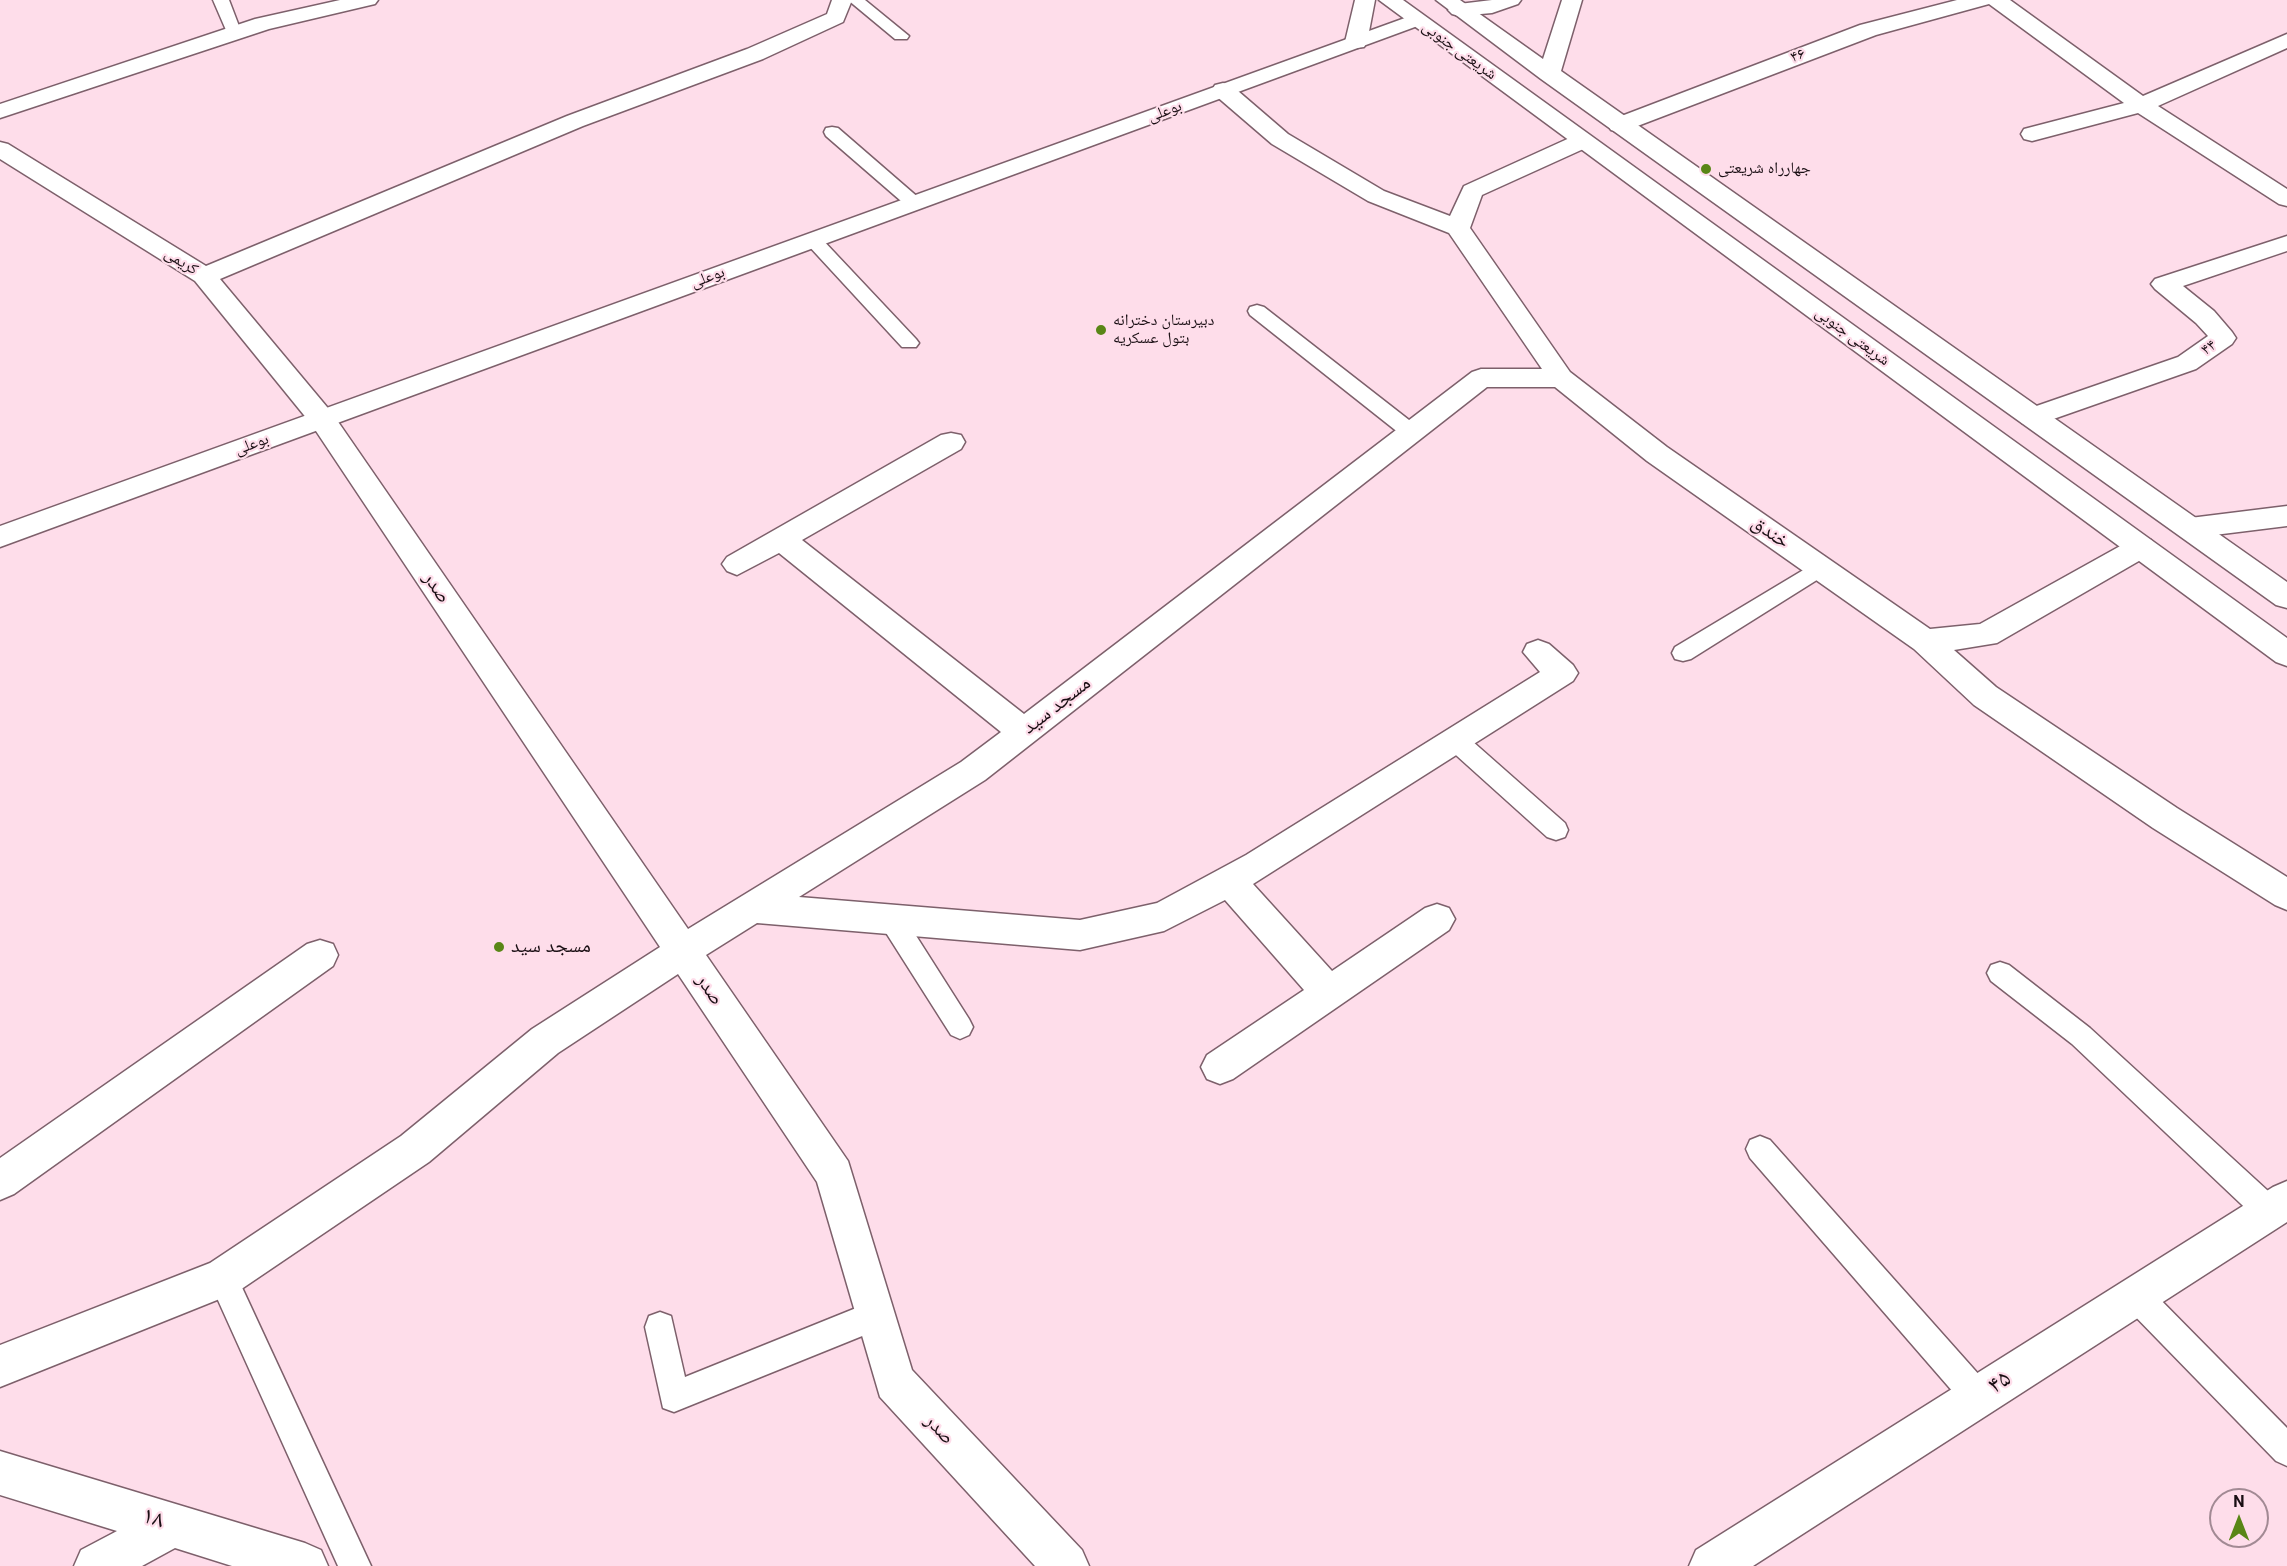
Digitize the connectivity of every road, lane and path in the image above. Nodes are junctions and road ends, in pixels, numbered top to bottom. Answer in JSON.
{"nodes":[{"id":1,"x":221,"y":0,"type":"edge"},
{"id":2,"x":368,"y":0,"type":"edge"},
{"id":3,"x":842,"y":0,"type":"edge"},
{"id":4,"x":856,"y":0,"type":"edge"},
{"id":5,"x":1365,"y":0,"type":"edge"},
{"id":6,"x":1389,"y":0,"type":"edge"},
{"id":7,"x":1510,"y":0,"type":"edge"},
{"id":8,"x":1572,"y":0,"type":"edge"},
{"id":9,"x":1982,"y":0,"type":"edge"},
{"id":10,"x":1997,"y":0,"type":"edge"},
{"id":11,"x":1458,"y":3,"type":"edge"},
{"id":12,"x":1416,"y":20,"type":"junction"},
{"id":13,"x":234,"y":34,"type":"junction"},
{"id":14,"x":901,"y":36,"type":"dead end"},
{"id":15,"x":2287,"y":40,"type":"edge"},
{"id":16,"x":1356,"y":42,"type":"junction"},
{"id":17,"x":1549,"y":74,"type":"junction"},
{"id":18,"x":1223,"y":90,"type":"junction"},
{"id":19,"x":2141,"y":105,"type":"junction"},
{"id":20,"x":0,"y":111,"type":"edge"},
{"id":21,"x":1619,"y":125,"type":"junction"},
{"id":22,"x":832,"y":132,"type":"dead end"},
{"id":23,"x":2032,"y":134,"type":"dead end"},
{"id":24,"x":1582,"y":141,"type":"junction"},
{"id":25,"x":0,"y":149,"type":"edge"},
{"id":26,"x":2287,"y":199,"type":"edge"},
{"id":27,"x":914,"y":203,"type":"junction"},
{"id":28,"x":1458,"y":228,"type":"junction"},
{"id":29,"x":813,"y":240,"type":"junction"},
{"id":30,"x":2287,"y":243,"type":"edge"},
{"id":31,"x":204,"y":276,"type":"junction"},
{"id":32,"x":1257,"y":311,"type":"dead end"},
{"id":33,"x":909,"y":343,"type":"dead end"},
{"id":34,"x":1561,"y":378,"type":"junction"},
{"id":35,"x":2032,"y":417,"type":"junction"},
{"id":36,"x":322,"y":419,"type":"junction"},
{"id":37,"x":1411,"y":432,"type":"junction"},
{"id":38,"x":951,"y":442,"type":"dead end"},
{"id":39,"x":2287,"y":516,"type":"edge"},
{"id":40,"x":2190,"y":528,"type":"junction"},
{"id":41,"x":0,"y":537,"type":"edge"},
{"id":42,"x":780,"y":539,"type":"junction"},
{"id":43,"x":2140,"y":548,"type":"junction"},
{"id":44,"x":737,"y":564,"type":"dead end"},
{"id":45,"x":1820,"y":568,"type":"junction"},
{"id":46,"x":2287,"y":597,"type":"edge"},
{"id":47,"x":1925,"y":641,"type":"junction"},
{"id":48,"x":1538,"y":652,"type":"dead end"},
{"id":49,"x":1683,"y":653,"type":"dead end"},
{"id":50,"x":2287,"y":654,"type":"edge"},
{"id":51,"x":1024,"y":732,"type":"junction"},
{"id":52,"x":1455,"y":740,"type":"junction"},
{"id":53,"x":1556,"y":830,"type":"dead end"},
{"id":54,"x":1229,"y":881,"type":"junction"},
{"id":55,"x":2287,"y":895,"type":"edge"},
{"id":56,"x":751,"y":908,"type":"junction"},
{"id":57,"x":1437,"y":919,"type":"dead end"},
{"id":58,"x":892,"y":920,"type":"junction"},
{"id":59,"x":683,"y":951,"type":"junction"},
{"id":60,"x":320,"y":955,"type":"dead end"},
{"id":61,"x":2000,"y":973,"type":"dead end"},
{"id":62,"x":1329,"y":993,"type":"junction"},
{"id":63,"x":960,"y":1027,"type":"dead end"},
{"id":64,"x":1220,"y":1067,"type":"dead end"},
{"id":65,"x":1760,"y":1149,"type":"dead end"},
{"id":66,"x":0,"y":1181,"type":"edge"},
{"id":67,"x":2278,"y":1206,"type":"edge"},
{"id":68,"x":223,"y":1278,"type":"junction"},
{"id":69,"x":2136,"y":1296,"type":"junction"},
{"id":70,"x":876,"y":1315,"type":"junction"},
{"id":71,"x":660,"y":1327,"type":"dead end"},
{"id":72,"x":0,"y":1366,"type":"edge"},
{"id":73,"x":1978,"y":1397,"type":"junction"},
{"id":74,"x":2287,"y":1450,"type":"edge"},
{"id":75,"x":0,"y":1473,"type":"edge"},
{"id":76,"x":173,"y":1525,"type":"junction"},
{"id":77,"x":97,"y":1566,"type":"edge"},
{"id":78,"x":305,"y":1566,"type":"edge"},
{"id":79,"x":355,"y":1566,"type":"edge"},
{"id":80,"x":1066,"y":1566,"type":"edge"},
{"id":81,"x":1712,"y":1566,"type":"edge"}],
"edges":[{"from":1,"to":13,"type":"lane"},
{"from":2,"to":13,"type":"street"},
{"from":3,"to":31,"type":"street"},
{"from":4,"to":14,"type":"lane"},
{"from":5,"to":16,"type":"street"},
{"from":6,"to":12,"type":"street","name":"شریعتی جنوبی"},
{"from":7,"to":11,"type":"street","name":"بوعلی"},
{"from":8,"to":17,"type":"street"},
{"from":9,"to":21,"type":"street","name":"۴۶"},
{"from":10,"to":19,"type":"street"},
{"from":11,"to":12,"type":"street","name":"بوعلی"},
{"from":11,"to":17,"type":"street","name":"شریعتی جنوبی"},
{"from":12,"to":16,"type":"street","name":"بوعلی"},
{"from":12,"to":24,"type":"street","name":"شریعتی جنوبی"},
{"from":13,"to":20,"type":"street"},
{"from":15,"to":19,"type":"street"},
{"from":16,"to":18,"type":"street","name":"بوعلی"},
{"from":17,"to":21,"type":"street","name":"شریعتی جنوبی"},
{"from":18,"to":27,"type":"street","name":"بوعلی"},
{"from":18,"to":28,"type":"street"},
{"from":19,"to":23,"type":"street"},
{"from":19,"to":26,"type":"street"},
{"from":21,"to":35,"type":"street","name":"شریعتی جنوبی"},
{"from":22,"to":27,"type":"lane"},
{"from":24,"to":28,"type":"street"},
{"from":24,"to":43,"type":"street","name":"شریعتی جنوبی"},
{"from":25,"to":31,"type":"street","name":"کریمی"},
{"from":27,"to":29,"type":"street","name":"بوعلی"},
{"from":28,"to":34,"type":"street","name":"خندق"},
{"from":29,"to":33,"type":"lane"},
{"from":29,"to":36,"type":"street","name":"بوعلی"},
{"from":30,"to":35,"type":"street","name":"۴۴"},
{"from":31,"to":36,"type":"street","name":"کریمی"},
{"from":32,"to":37,"type":"lane"},
{"from":34,"to":37,"type":"street"},
{"from":34,"to":45,"type":"street","name":"خندق"},
{"from":35,"to":40,"type":"street","name":"شریعتی جنوبی"},
{"from":36,"to":41,"type":"street","name":"بوعلی"},
{"from":36,"to":59,"type":"street","name":"صدر"},
{"from":37,"to":51,"type":"street","name":"مسجد سید"},
{"from":38,"to":42,"type":"street"},
{"from":39,"to":40,"type":"street"},
{"from":40,"to":46,"type":"street","name":"شریعتی جنوبی"},
{"from":42,"to":44,"type":"street"},
{"from":42,"to":51,"type":"street"},
{"from":43,"to":47,"type":"street"},
{"from":43,"to":50,"type":"street","name":"شریعتی جنوبی"},
{"from":45,"to":47,"type":"street","name":"خندق"},
{"from":45,"to":49,"type":"lane"},
{"from":47,"to":55,"type":"street","name":"خندق"},
{"from":48,"to":52,"type":"street"},
{"from":51,"to":56,"type":"street","name":"مسجد سید"},
{"from":52,"to":53,"type":"lane"},
{"from":52,"to":54,"type":"street"},
{"from":54,"to":58,"type":"street"},
{"from":54,"to":62,"type":"street"},
{"from":56,"to":58,"type":"street"},
{"from":56,"to":59,"type":"street","name":"مسجد سید"},
{"from":57,"to":62,"type":"street"},
{"from":58,"to":63,"type":"lane"},
{"from":59,"to":68,"type":"street","name":"مسجد سید"},
{"from":59,"to":70,"type":"street","name":"صدر"},
{"from":60,"to":66,"type":"street"},
{"from":61,"to":67,"type":"lane"},
{"from":62,"to":64,"type":"street"},
{"from":65,"to":73,"type":"lane"},
{"from":67,"to":69,"type":"street","name":"۴۵"},
{"from":68,"to":72,"type":"street","name":"مسجد سید"},
{"from":68,"to":79,"type":"lane"},
{"from":69,"to":73,"type":"street","name":"۴۵"},
{"from":69,"to":74,"type":"lane"},
{"from":70,"to":71,"type":"lane"},
{"from":70,"to":80,"type":"street","name":"صدر"},
{"from":73,"to":81,"type":"street","name":"۴۵"},
{"from":75,"to":76,"type":"street","name":"۱۸"},
{"from":76,"to":77,"type":"street"},
{"from":76,"to":78,"type":"street","name":"۱۸"}]}
